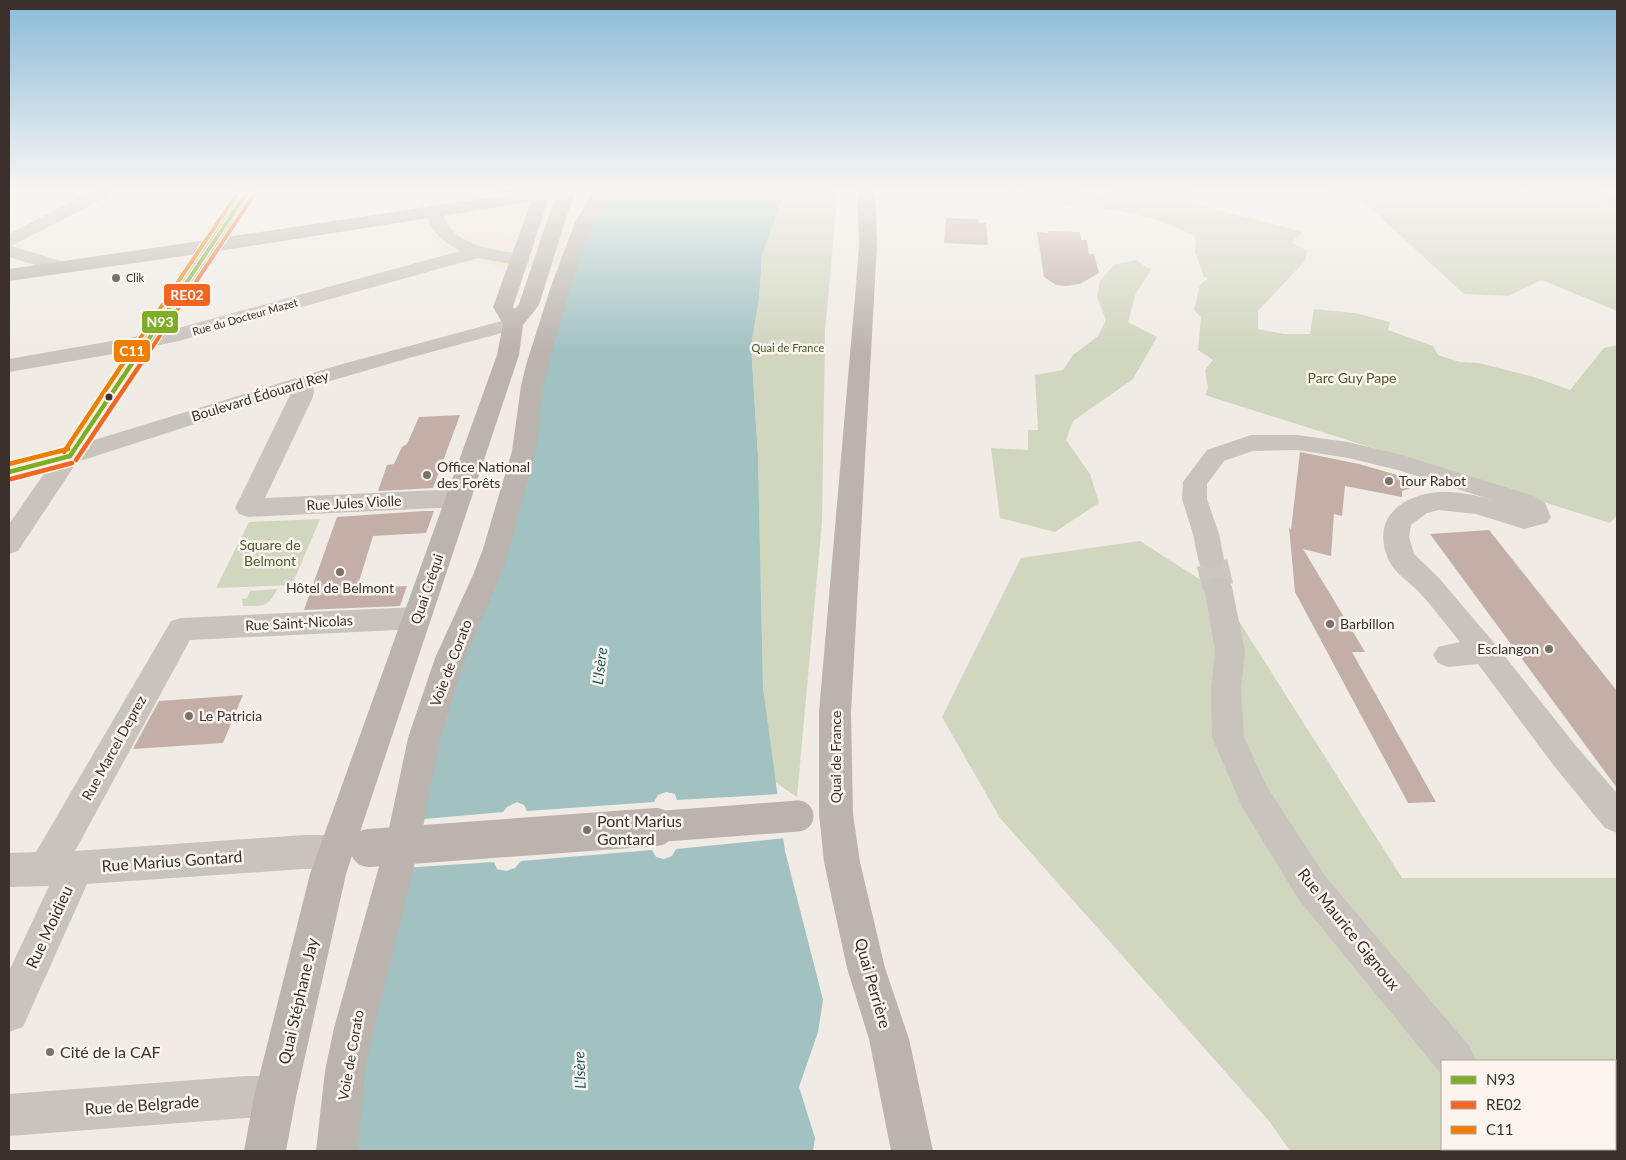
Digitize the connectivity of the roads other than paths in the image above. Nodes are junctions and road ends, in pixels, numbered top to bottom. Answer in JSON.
{"nodes":[{"id":1,"x":215,"y":242,"type":"edge"},
{"id":2,"x":236,"y":242,"type":"edge"},
{"id":3,"x":457,"y":242,"type":"edge"},
{"id":4,"x":526,"y":242,"type":"edge"},
{"id":5,"x":549,"y":242,"type":"edge"},
{"id":6,"x":577,"y":242,"type":"edge"},
{"id":7,"x":868,"y":242,"type":"edge"},
{"id":8,"x":212,"y":246,"type":"junction"},
{"id":9,"x":9,"y":251,"type":"edge"},
{"id":10,"x":478,"y":252,"type":"junction"},
{"id":11,"x":519,"y":264,"type":"junction"},
{"id":12,"x":61,"y":267,"type":"junction"},
{"id":13,"x":9,"y":275,"type":"edge"},
{"id":14,"x":513,"y":324,"type":"junction"},
{"id":15,"x":146,"y":342,"type":"junction"},
{"id":16,"x":9,"y":365,"type":"edge"},
{"id":17,"x":301,"y":383,"type":"junction"},
{"id":18,"x":70,"y":456,"type":"junction"},
{"id":19,"x":9,"y":472,"type":"edge"},
{"id":20,"x":459,"y":498,"type":"junction"},
{"id":21,"x":9,"y":544,"type":"edge"},
{"id":22,"x":417,"y":618,"type":"junction"},
{"id":23,"x":181,"y":629,"type":"joint"},
{"id":24,"x":1485,"y":652,"type":"junction"},
{"id":25,"x":1448,"y":655,"type":"dead end"},
{"id":26,"x":836,"y":814,"type":"junction"},
{"id":27,"x":1617,"y":817,"type":"edge"},
{"id":28,"x":352,"y":850,"type":"junction"},
{"id":29,"x":61,"y":868,"type":"junction"},
{"id":30,"x":9,"y":870,"type":"edge"},
{"id":31,"x":9,"y":1013,"type":"edge"},
{"id":32,"x":1455,"y":1060,"type":"edge"},
{"id":33,"x":275,"y":1098,"type":"junction"},
{"id":34,"x":9,"y":1115,"type":"edge"},
{"id":35,"x":266,"y":1151,"type":"edge"},
{"id":36,"x":337,"y":1151,"type":"edge"},
{"id":37,"x":912,"y":1151,"type":"edge"}],
"edges":[{"from":1,"to":8,"type":"main road"},
{"from":2,"to":8,"type":"main road"},
{"from":3,"to":10,"type":"street"},
{"from":4,"to":11,"type":"main road"},
{"from":5,"to":14,"type":"main road"},
{"from":6,"to":36,"type":"main road","name":"Voie de Corato"},
{"from":7,"to":26,"type":"main road","name":"Quai de France"},
{"from":8,"to":12,"type":"main road"},
{"from":8,"to":15,"type":"street"},
{"from":9,"to":12,"type":"street"},
{"from":10,"to":11,"type":"street"},
{"from":10,"to":15,"type":"street","name":"Rue du Docteur Mazet"},
{"from":11,"to":14,"type":"main road","name":"Quai Créqui"},
{"from":12,"to":13,"type":"main road"},
{"from":14,"to":17,"type":"street","name":"Boulevard Édouard Rey"},
{"from":14,"to":20,"type":"main road","name":"Quai Créqui"},
{"from":15,"to":16,"type":"street","name":"Rue du Docteur Mazet"},
{"from":15,"to":18,"type":"street"},
{"from":17,"to":18,"type":"street","name":"Boulevard Édouard Rey"},
{"from":17,"to":20,"type":"street","name":"Rue Jules Violle"},
{"from":18,"to":19,"type":"street","name":"Boulevard Édouard Rey"},
{"from":18,"to":21,"type":"street"},
{"from":20,"to":22,"type":"main road","name":"Quai Créqui"},
{"from":22,"to":23,"type":"street","name":"Rue Saint-Nicolas"},
{"from":22,"to":28,"type":"main road","name":"Quai Créqui"},
{"from":23,"to":29,"type":"street","name":"Rue Marcel Deprez"},
{"from":24,"to":25,"type":"street"},
{"from":24,"to":27,"type":"street","name":"Rue Maurice Gignoux"},
{"from":24,"to":32,"type":"street","name":"Rue Maurice Gignoux"},
{"from":26,"to":28,"type":"main road","bridge":true},
{"from":26,"to":37,"type":"main road","name":"Quai Perrière"},
{"from":28,"to":29,"type":"street","name":"Rue Marius Gontard"},
{"from":28,"to":33,"type":"main road","name":"Quai Stéphane Jay"},
{"from":29,"to":30,"type":"street","name":"Rue Marius Gontard"},
{"from":29,"to":31,"type":"street","name":"Rue Moidieu"},
{"from":33,"to":34,"type":"street","name":"Rue de Belgrade"},
{"from":33,"to":35,"type":"main road","name":"Quai Stéphane Jay"}]}
